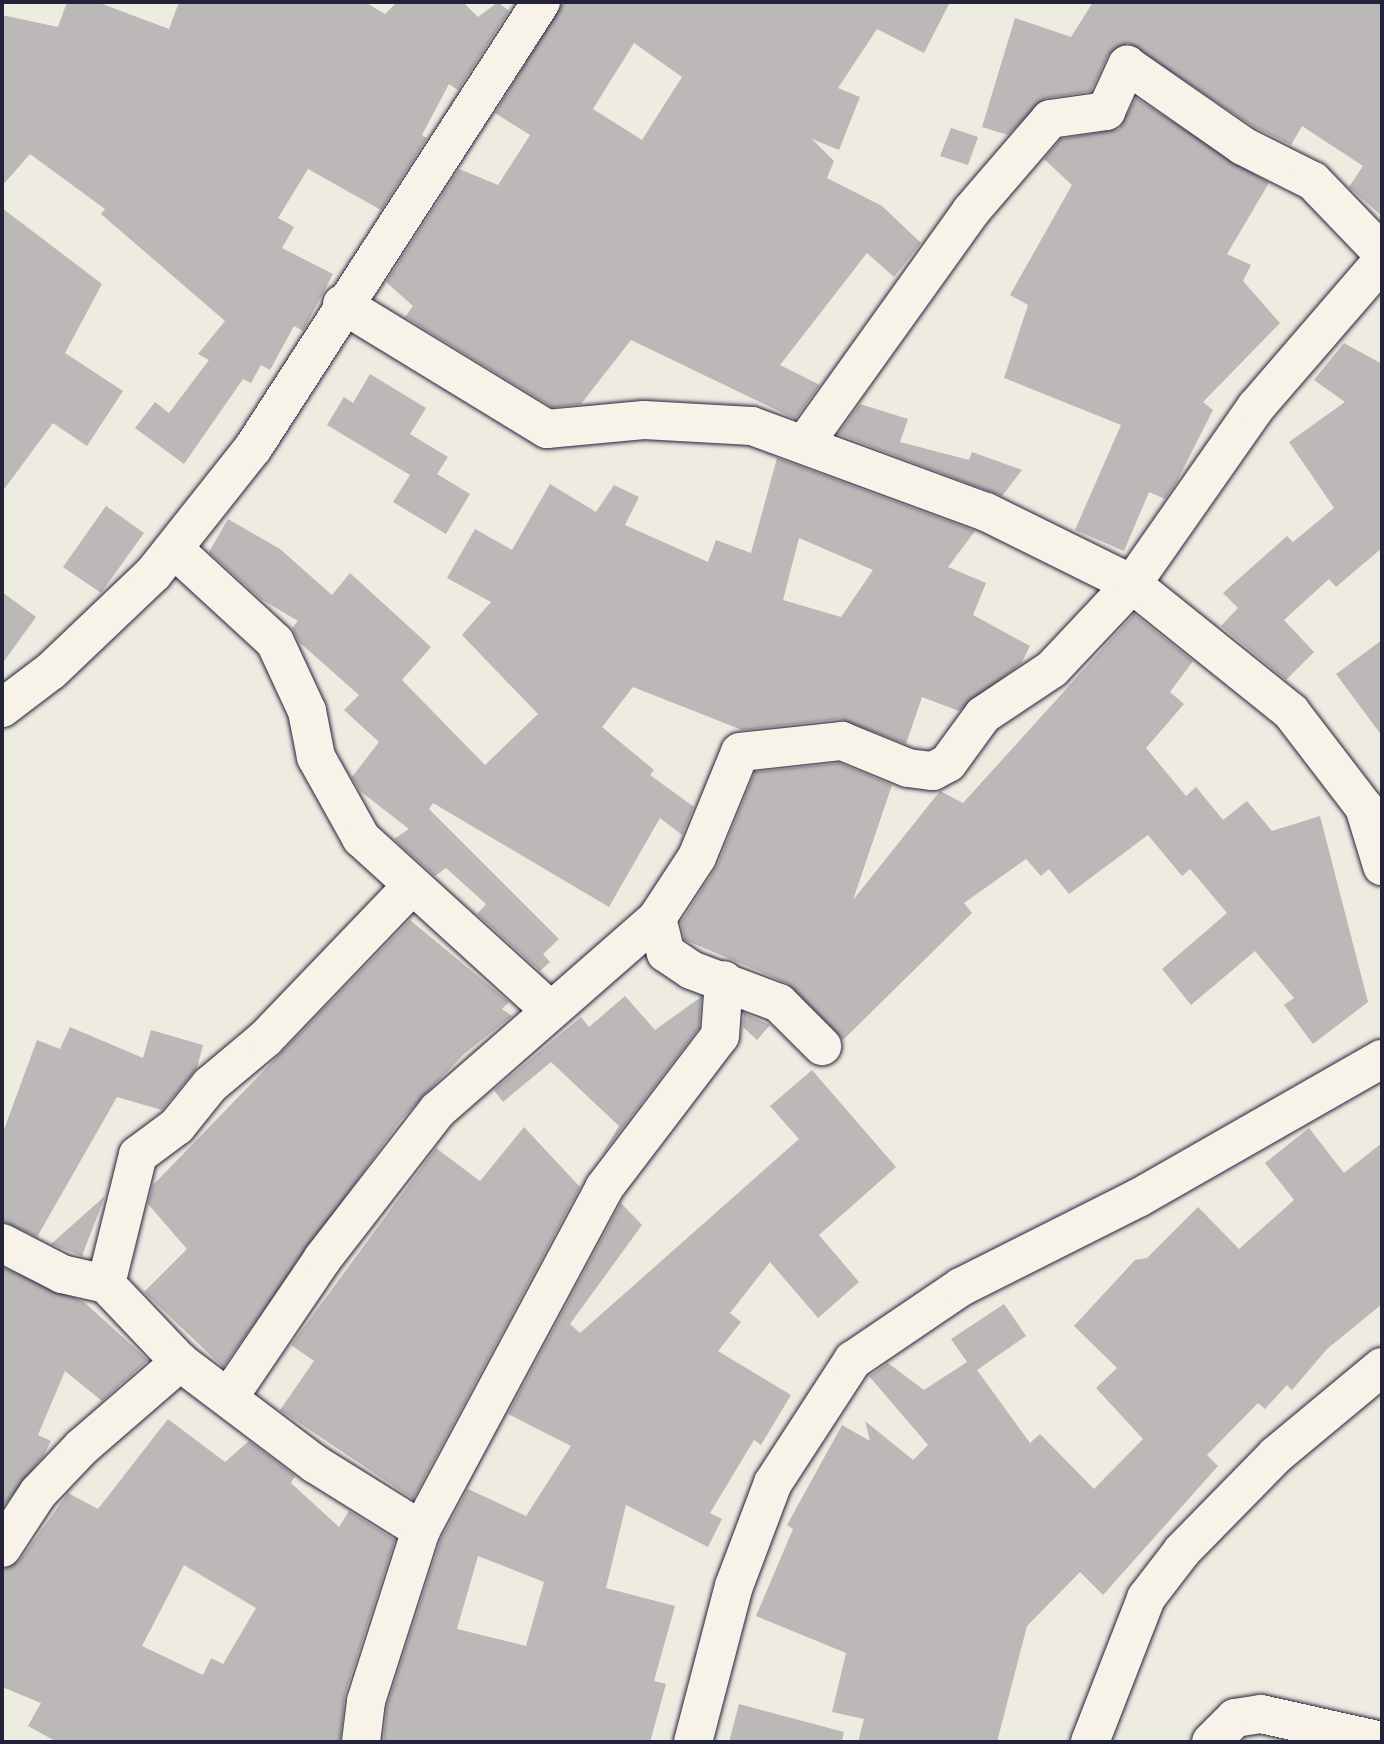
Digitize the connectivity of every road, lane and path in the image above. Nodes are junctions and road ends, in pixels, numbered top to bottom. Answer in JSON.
{"nodes":[{"id":1,"x":541,"y":2,"type":"edge"},
{"id":2,"x":1382,"y":253,"type":"edge"},
{"id":3,"x":1382,"y":261,"type":"edge"},
{"id":4,"x":342,"y":304,"type":"junction"},
{"id":5,"x":805,"y":443,"type":"junction"},
{"id":6,"x":174,"y":550,"type":"junction"},
{"id":7,"x":1132,"y":584,"type":"junction"},
{"id":8,"x":2,"y":708,"type":"edge"},
{"id":9,"x":1382,"y":866,"type":"edge"},
{"id":10,"x":410,"y":888,"type":"junction"},
{"id":11,"x":657,"y":918,"type":"junction"},
{"id":12,"x":724,"y":980,"type":"junction"},
{"id":13,"x":549,"y":1009,"type":"junction"},
{"id":14,"x":822,"y":1046,"type":"dead end"},
{"id":15,"x":1382,"y":1059,"type":"edge"},
{"id":16,"x":2,"y":1243,"type":"edge"},
{"id":17,"x":106,"y":1284,"type":"junction"},
{"id":18,"x":180,"y":1362,"type":"junction"},
{"id":19,"x":1382,"y":1367,"type":"edge"},
{"id":20,"x":229,"y":1397,"type":"junction"},
{"id":21,"x":421,"y":1530,"type":"junction"},
{"id":22,"x":2,"y":1548,"type":"edge"},
{"id":23,"x":1382,"y":1741,"type":"edge"},
{"id":24,"x":361,"y":1742,"type":"edge"},
{"id":25,"x":693,"y":1742,"type":"edge"},
{"id":26,"x":1090,"y":1742,"type":"edge"},
{"id":27,"x":1211,"y":1742,"type":"edge"}],
"edges":[{"from":1,"to":4,"type":"street"},
{"from":2,"to":5,"type":"street"},
{"from":3,"to":7,"type":"street"},
{"from":4,"to":5,"type":"street"},
{"from":4,"to":6,"type":"street"},
{"from":5,"to":7,"type":"street"},
{"from":6,"to":8,"type":"street"},
{"from":6,"to":10,"type":"street"},
{"from":7,"to":9,"type":"street"},
{"from":7,"to":11,"type":"street"},
{"from":10,"to":13,"type":"street"},
{"from":10,"to":17,"type":"street"},
{"from":11,"to":12,"type":"street"},
{"from":11,"to":13,"type":"street"},
{"from":12,"to":14,"type":"street"},
{"from":12,"to":21,"type":"street"},
{"from":13,"to":20,"type":"street"},
{"from":15,"to":25,"type":"street"},
{"from":16,"to":17,"type":"street"},
{"from":17,"to":18,"type":"street"},
{"from":18,"to":20,"type":"street"},
{"from":18,"to":22,"type":"street"},
{"from":19,"to":26,"type":"street"},
{"from":20,"to":21,"type":"street"},
{"from":21,"to":24,"type":"street"},
{"from":23,"to":27,"type":"street"}]}
